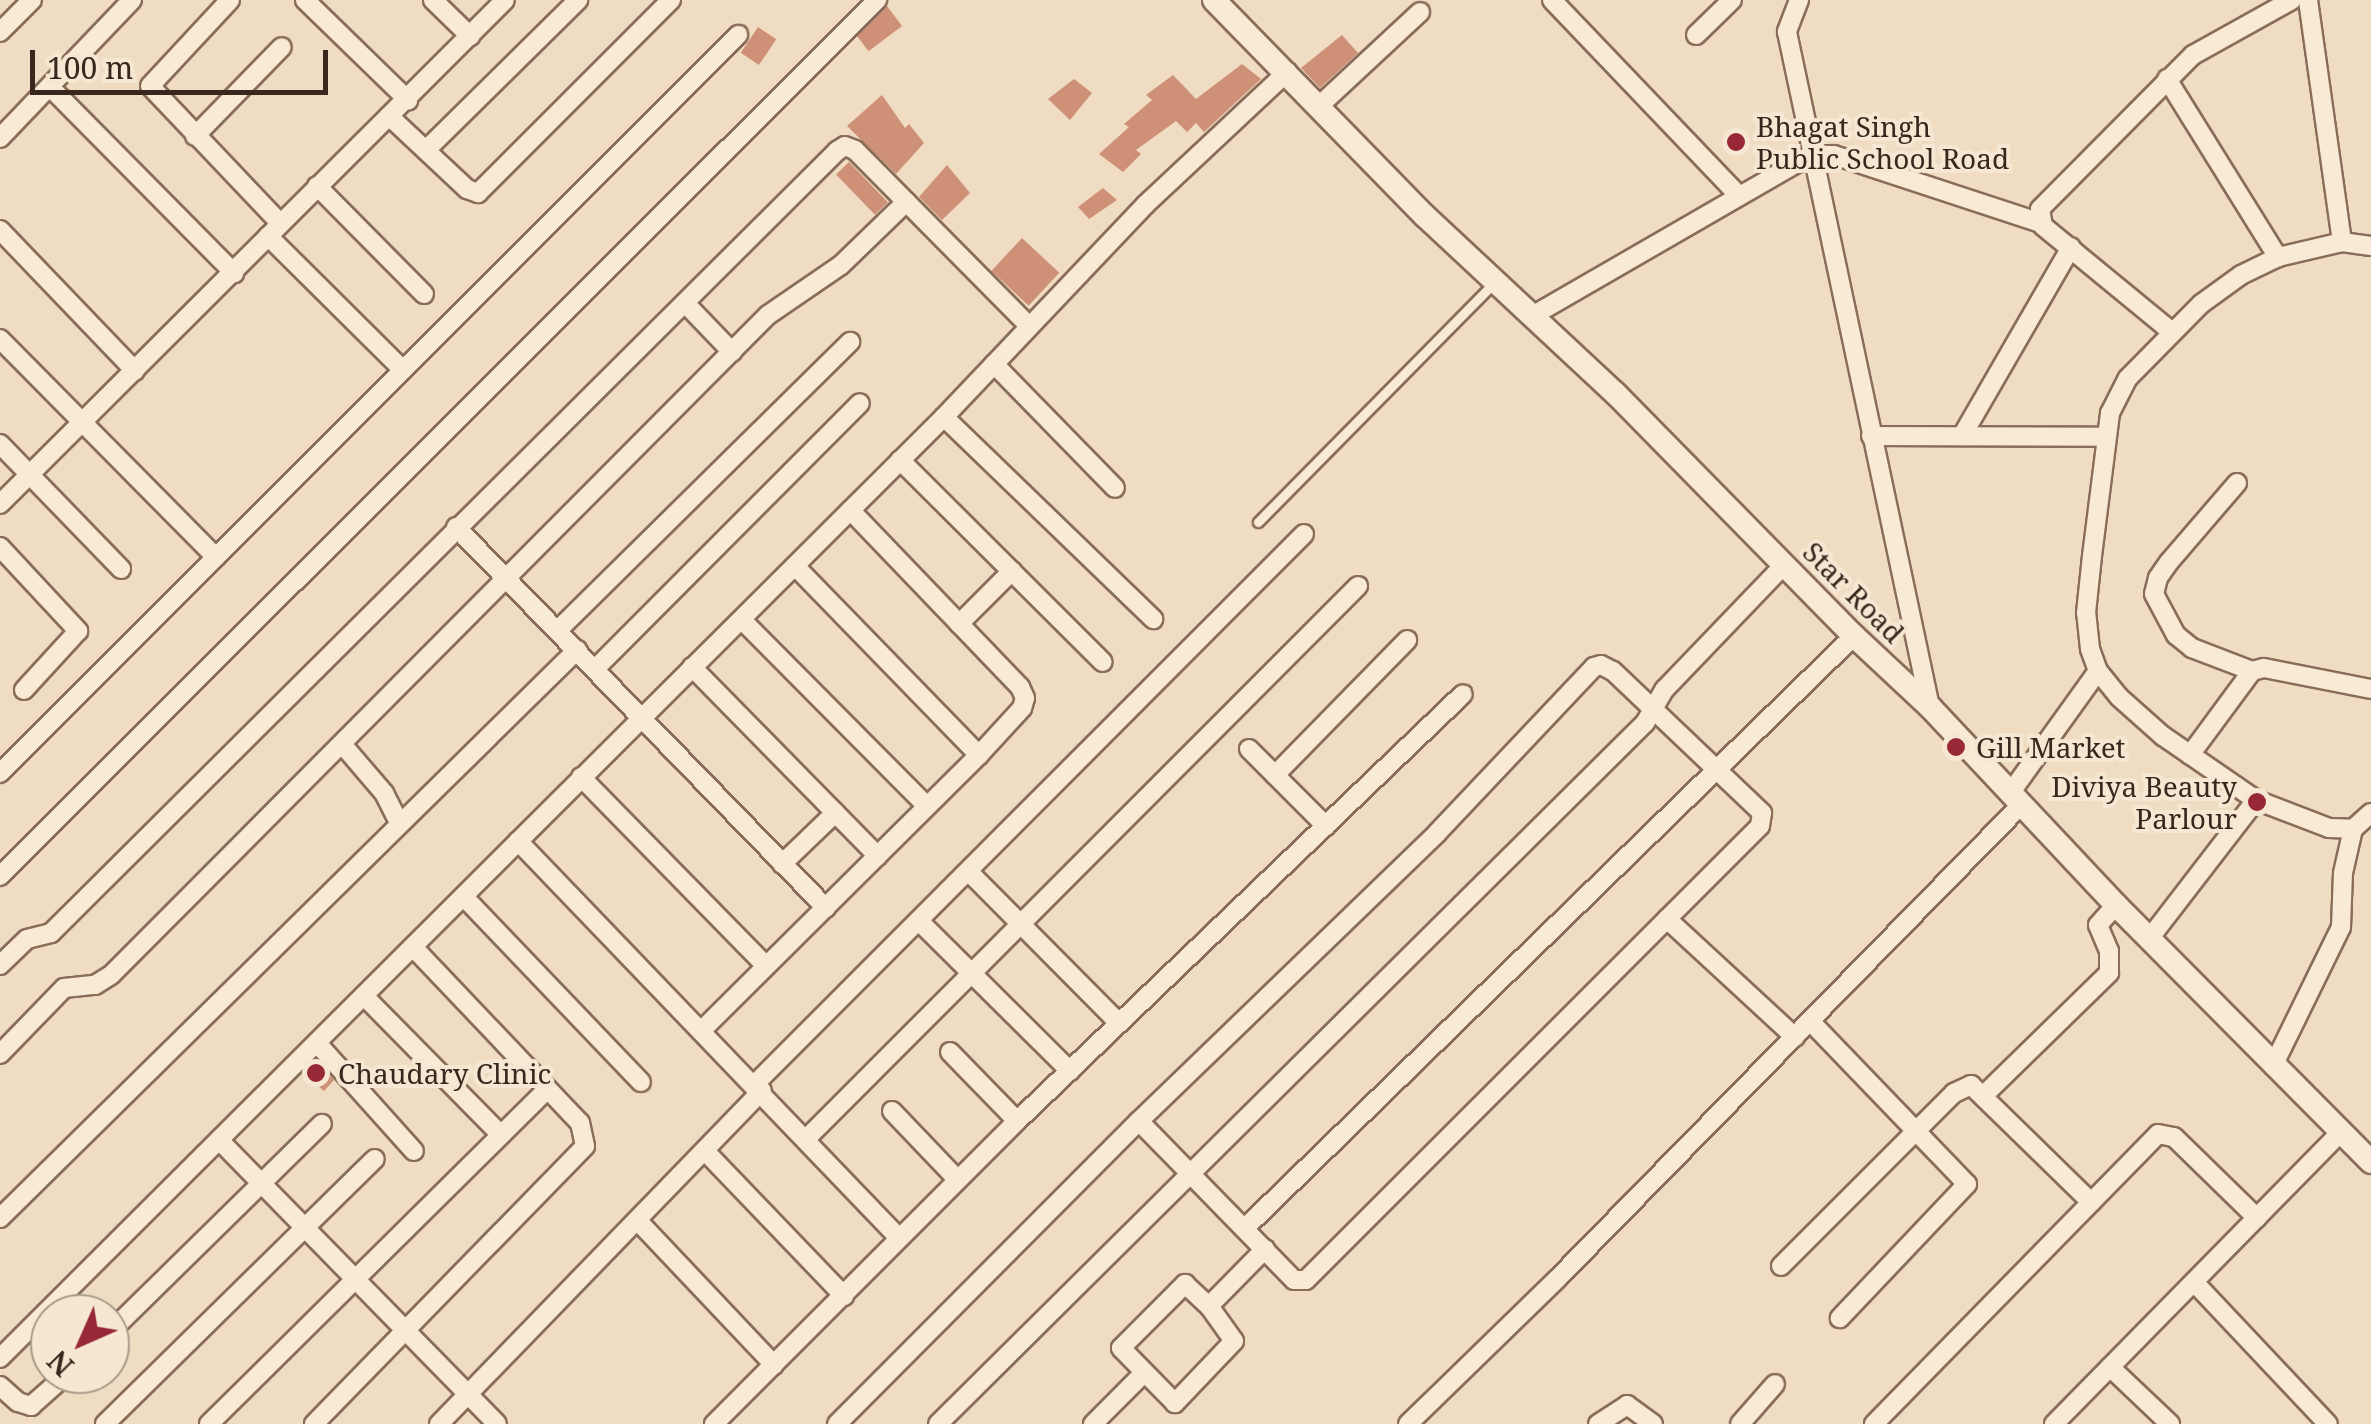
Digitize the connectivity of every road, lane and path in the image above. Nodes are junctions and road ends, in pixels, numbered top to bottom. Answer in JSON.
{"nodes":[{"id":1,"x":32,"y":0,"type":"edge"},
{"id":2,"x":132,"y":0,"type":"edge"},
{"id":3,"x":230,"y":0,"type":"edge"},
{"id":4,"x":305,"y":0,"type":"edge"},
{"id":5,"x":433,"y":0,"type":"edge"},
{"id":6,"x":505,"y":0,"type":"edge"},
{"id":7,"x":578,"y":0,"type":"edge"},
{"id":8,"x":671,"y":0,"type":"edge"},
{"id":9,"x":878,"y":0,"type":"edge"},
{"id":10,"x":1214,"y":0,"type":"edge"},
{"id":11,"x":1552,"y":0,"type":"edge"},
{"id":12,"x":1732,"y":0,"type":"edge"},
{"id":13,"x":1800,"y":0,"type":"edge"},
{"id":14,"x":2292,"y":0,"type":"edge"},
{"id":15,"x":2308,"y":0,"type":"edge"},
{"id":16,"x":1420,"y":12,"type":"dead end"},
{"id":17,"x":0,"y":32,"type":"edge"},
{"id":18,"x":738,"y":35,"type":"dead end"},
{"id":19,"x":470,"y":36,"type":"junction"},
{"id":20,"x":1696,"y":36,"type":"dead end"},
{"id":21,"x":282,"y":47,"type":"dead end"},
{"id":22,"x":1287,"y":72,"type":"junction"},
{"id":23,"x":2167,"y":79,"type":"junction"},
{"id":24,"x":50,"y":87,"type":"junction"},
{"id":25,"x":408,"y":100,"type":"junction"},
{"id":26,"x":1319,"y":106,"type":"junction"},
{"id":27,"x":389,"y":116,"type":"junction"},
{"id":28,"x":195,"y":136,"type":"junction"},
{"id":29,"x":0,"y":138,"type":"edge"},
{"id":30,"x":426,"y":150,"type":"junction"},
{"id":31,"x":1811,"y":155,"type":"junction"},
{"id":32,"x":316,"y":186,"type":"junction"},
{"id":33,"x":1739,"y":196,"type":"junction"},
{"id":34,"x":906,"y":202,"type":"junction"},
{"id":35,"x":2041,"y":222,"type":"junction"},
{"id":36,"x":0,"y":230,"type":"edge"},
{"id":37,"x":274,"y":230,"type":"junction"},
{"id":38,"x":2342,"y":242,"type":"junction"},
{"id":39,"x":2371,"y":246,"type":"edge"},
{"id":40,"x":2070,"y":247,"type":"junction"},
{"id":41,"x":2278,"y":256,"type":"junction"},
{"id":42,"x":234,"y":273,"type":"junction"},
{"id":43,"x":1494,"y":283,"type":"junction"},
{"id":44,"x":424,"y":294,"type":"dead end"},
{"id":45,"x":686,"y":303,"type":"junction"},
{"id":46,"x":1532,"y":316,"type":"junction"},
{"id":47,"x":1029,"y":326,"type":"junction"},
{"id":48,"x":2172,"y":332,"type":"junction"},
{"id":49,"x":0,"y":339,"type":"edge"},
{"id":50,"x":850,"y":342,"type":"dead end"},
{"id":51,"x":732,"y":352,"type":"junction"},
{"id":52,"x":994,"y":364,"type":"junction"},
{"id":53,"x":403,"y":370,"type":"junction"},
{"id":54,"x":135,"y":371,"type":"junction"},
{"id":55,"x":860,"y":403,"type":"dead end"},
{"id":56,"x":944,"y":417,"type":"junction"},
{"id":57,"x":82,"y":423,"type":"junction"},
{"id":58,"x":1871,"y":436,"type":"junction"},
{"id":59,"x":1962,"y":436,"type":"junction"},
{"id":60,"x":2106,"y":437,"type":"junction"},
{"id":61,"x":0,"y":444,"type":"edge"},
{"id":62,"x":900,"y":460,"type":"junction"},
{"id":63,"x":30,"y":475,"type":"junction"},
{"id":64,"x":2237,"y":483,"type":"dead end"},
{"id":65,"x":1115,"y":488,"type":"dead end"},
{"id":66,"x":0,"y":504,"type":"edge"},
{"id":67,"x":850,"y":510,"type":"junction"},
{"id":68,"x":1258,"y":522,"type":"dead end"},
{"id":69,"x":456,"y":526,"type":"junction"},
{"id":70,"x":1304,"y":534,"type":"dead end"},
{"id":71,"x":0,"y":546,"type":"edge"},
{"id":72,"x":216,"y":558,"type":"junction"},
{"id":73,"x":1784,"y":564,"type":"junction"},
{"id":74,"x":795,"y":566,"type":"junction"},
{"id":75,"x":121,"y":569,"type":"dead end"},
{"id":76,"x":1012,"y":572,"type":"junction"},
{"id":77,"x":506,"y":577,"type":"junction"},
{"id":78,"x":1358,"y":586,"type":"dead end"},
{"id":79,"x":1152,"y":618,"type":"dead end"},
{"id":80,"x":742,"y":620,"type":"junction"},
{"id":81,"x":959,"y":624,"type":"junction"},
{"id":82,"x":557,"y":632,"type":"junction"},
{"id":83,"x":1854,"y":636,"type":"junction"},
{"id":84,"x":1408,"y":640,"type":"dead end"},
{"id":85,"x":577,"y":650,"type":"junction"},
{"id":86,"x":1103,"y":662,"type":"dead end"},
{"id":87,"x":692,"y":667,"type":"junction"},
{"id":88,"x":595,"y":669,"type":"junction"},
{"id":89,"x":2098,"y":671,"type":"junction"},
{"id":90,"x":2252,"y":671,"type":"junction"},
{"id":91,"x":2369,"y":685,"type":"edge"},
{"id":92,"x":24,"y":690,"type":"dead end"},
{"id":93,"x":1463,"y":694,"type":"dead end"},
{"id":94,"x":1653,"y":707,"type":"junction"},
{"id":95,"x":1930,"y":707,"type":"junction"},
{"id":96,"x":642,"y":718,"type":"junction"},
{"id":97,"x":342,"y":744,"type":"junction"},
{"id":98,"x":1248,"y":749,"type":"dead end"},
{"id":99,"x":979,"y":754,"type":"junction"},
{"id":100,"x":2190,"y":756,"type":"junction"},
{"id":101,"x":1716,"y":769,"type":"junction"},
{"id":102,"x":0,"y":773,"type":"edge"},
{"id":103,"x":1275,"y":775,"type":"junction"},
{"id":104,"x":581,"y":778,"type":"junction"},
{"id":105,"x":2016,"y":799,"type":"junction"},
{"id":106,"x":2256,"y":800,"type":"junction"},
{"id":107,"x":927,"y":806,"type":"junction"},
{"id":108,"x":835,"y":813,"type":"junction"},
{"id":109,"x":2371,"y":813,"type":"edge"},
{"id":110,"x":400,"y":823,"type":"junction"},
{"id":111,"x":1326,"y":826,"type":"junction"},
{"id":112,"x":2352,"y":829,"type":"junction"},
{"id":113,"x":518,"y":842,"type":"junction"},
{"id":114,"x":878,"y":856,"type":"junction"},
{"id":115,"x":782,"y":864,"type":"junction"},
{"id":116,"x":969,"y":872,"type":"junction"},
{"id":117,"x":0,"y":876,"type":"edge"},
{"id":118,"x":464,"y":897,"type":"junction"},
{"id":119,"x":2116,"y":905,"type":"junction"},
{"id":120,"x":826,"y":908,"type":"junction"},
{"id":121,"x":1668,"y":919,"type":"junction"},
{"id":122,"x":919,"y":920,"type":"junction"},
{"id":123,"x":1021,"y":923,"type":"junction"},
{"id":124,"x":2149,"y":939,"type":"junction"},
{"id":125,"x":414,"y":947,"type":"junction"},
{"id":126,"x":0,"y":966,"type":"edge"},
{"id":127,"x":766,"y":966,"type":"junction"},
{"id":128,"x":970,"y":972,"type":"junction"},
{"id":129,"x":364,"y":996,"type":"junction"},
{"id":130,"x":1119,"y":1022,"type":"junction"},
{"id":131,"x":1811,"y":1022,"type":"junction"},
{"id":132,"x":702,"y":1030,"type":"junction"},
{"id":133,"x":1794,"y":1037,"type":"junction"},
{"id":134,"x":317,"y":1042,"type":"junction"},
{"id":135,"x":950,"y":1052,"type":"dead end"},
{"id":136,"x":0,"y":1054,"type":"edge"},
{"id":137,"x":2273,"y":1066,"type":"junction"},
{"id":138,"x":1070,"y":1071,"type":"junction"},
{"id":139,"x":642,"y":1082,"type":"dead end"},
{"id":140,"x":758,"y":1088,"type":"junction"},
{"id":141,"x":548,"y":1089,"type":"junction"},
{"id":142,"x":1984,"y":1095,"type":"junction"},
{"id":143,"x":892,"y":1111,"type":"dead end"},
{"id":144,"x":1017,"y":1121,"type":"junction"},
{"id":145,"x":1138,"y":1121,"type":"junction"},
{"id":146,"x":322,"y":1124,"type":"dead end"},
{"id":147,"x":1918,"y":1130,"type":"junction"},
{"id":148,"x":2341,"y":1132,"type":"junction"},
{"id":149,"x":501,"y":1135,"type":"junction"},
{"id":150,"x":807,"y":1138,"type":"junction"},
{"id":151,"x":220,"y":1140,"type":"junction"},
{"id":152,"x":414,"y":1151,"type":"dead end"},
{"id":153,"x":705,"y":1151,"type":"junction"},
{"id":154,"x":2369,"y":1158,"type":"edge"},
{"id":155,"x":376,"y":1159,"type":"dead end"},
{"id":156,"x":1188,"y":1172,"type":"junction"},
{"id":157,"x":958,"y":1180,"type":"junction"},
{"id":158,"x":260,"y":1184,"type":"junction"},
{"id":159,"x":2091,"y":1202,"type":"junction"},
{"id":160,"x":0,"y":1218,"type":"edge"},
{"id":161,"x":2257,"y":1218,"type":"junction"},
{"id":162,"x":638,"y":1221,"type":"junction"},
{"id":163,"x":304,"y":1228,"type":"junction"},
{"id":164,"x":1245,"y":1228,"type":"junction"},
{"id":165,"x":899,"y":1238,"type":"junction"},
{"id":166,"x":1265,"y":1249,"type":"junction"},
{"id":167,"x":1781,"y":1266,"type":"dead end"},
{"id":168,"x":357,"y":1282,"type":"junction"},
{"id":169,"x":2194,"y":1282,"type":"junction"},
{"id":170,"x":844,"y":1296,"type":"junction"},
{"id":171,"x":1209,"y":1306,"type":"junction"},
{"id":172,"x":130,"y":1312,"type":"edge"},
{"id":173,"x":1840,"y":1318,"type":"dead end"},
{"id":174,"x":408,"y":1332,"type":"junction"},
{"id":175,"x":0,"y":1358,"type":"edge"},
{"id":176,"x":774,"y":1365,"type":"junction"},
{"id":177,"x":2110,"y":1367,"type":"junction"},
{"id":178,"x":1142,"y":1374,"type":"junction"},
{"id":179,"x":1776,"y":1384,"type":"dead end"},
{"id":180,"x":0,"y":1386,"type":"edge"},
{"id":181,"x":44,"y":1394,"type":"edge"},
{"id":182,"x":469,"y":1395,"type":"junction"},
{"id":183,"x":105,"y":1424,"type":"edge"},
{"id":184,"x":209,"y":1424,"type":"edge"},
{"id":185,"x":314,"y":1424,"type":"edge"},
{"id":186,"x":439,"y":1424,"type":"edge"},
{"id":187,"x":497,"y":1424,"type":"edge"},
{"id":188,"x":714,"y":1424,"type":"edge"},
{"id":189,"x":837,"y":1424,"type":"edge"},
{"id":190,"x":938,"y":1424,"type":"edge"},
{"id":191,"x":1092,"y":1424,"type":"edge"},
{"id":192,"x":1408,"y":1424,"type":"edge"},
{"id":193,"x":1598,"y":1424,"type":"edge"},
{"id":194,"x":1653,"y":1424,"type":"edge"},
{"id":195,"x":1740,"y":1424,"type":"edge"},
{"id":196,"x":1874,"y":1424,"type":"edge"},
{"id":197,"x":2054,"y":1424,"type":"edge"},
{"id":198,"x":2170,"y":1424,"type":"edge"},
{"id":199,"x":2328,"y":1424,"type":"edge"}],
"edges":[{"from":1,"to":17,"type":"street"},
{"from":2,"to":24,"type":"street"},
{"from":3,"to":28,"type":"street"},
{"from":4,"to":25,"type":"street"},
{"from":5,"to":19,"type":"street"},
{"from":6,"to":19,"type":"street"},
{"from":7,"to":30,"type":"street"},
{"from":8,"to":30,"type":"street"},
{"from":9,"to":117,"type":"street"},
{"from":10,"to":22,"type":"street","name":"Star Road"},
{"from":11,"to":33,"type":"street"},
{"from":12,"to":20,"type":"street"},
{"from":13,"to":31,"type":"street"},
{"from":14,"to":23,"type":"street"},
{"from":15,"to":38,"type":"street"},
{"from":16,"to":26,"type":"street"},
{"from":18,"to":53,"type":"street"},
{"from":19,"to":25,"type":"street"},
{"from":21,"to":28,"type":"street"},
{"from":22,"to":26,"type":"street","name":"Star Road"},
{"from":22,"to":47,"type":"street"},
{"from":23,"to":35,"type":"street"},
{"from":23,"to":41,"type":"street"},
{"from":24,"to":29,"type":"street"},
{"from":24,"to":42,"type":"street"},
{"from":25,"to":27,"type":"street"},
{"from":26,"to":43,"type":"street","name":"Star Road"},
{"from":27,"to":30,"type":"street"},
{"from":27,"to":32,"type":"street"},
{"from":28,"to":37,"type":"street"},
{"from":31,"to":33,"type":"street"},
{"from":31,"to":35,"type":"street"},
{"from":31,"to":58,"type":"street"},
{"from":32,"to":37,"type":"street"},
{"from":32,"to":44,"type":"street"},
{"from":33,"to":46,"type":"street"},
{"from":34,"to":45,"type":"street"},
{"from":34,"to":47,"type":"street"},
{"from":34,"to":51,"type":"street"},
{"from":35,"to":40,"type":"street"},
{"from":36,"to":54,"type":"street"},
{"from":37,"to":42,"type":"street"},
{"from":37,"to":53,"type":"street"},
{"from":38,"to":39,"type":"street"},
{"from":38,"to":41,"type":"street"},
{"from":40,"to":48,"type":"street"},
{"from":40,"to":59,"type":"street"},
{"from":41,"to":48,"type":"street"},
{"from":42,"to":54,"type":"street"},
{"from":43,"to":46,"type":"street","name":"Star Road"},
{"from":43,"to":68,"type":"lane"},
{"from":45,"to":51,"type":"street"},
{"from":45,"to":69,"type":"street"},
{"from":46,"to":73,"type":"street","name":"Star Road"},
{"from":47,"to":52,"type":"street"},
{"from":48,"to":60,"type":"street"},
{"from":49,"to":57,"type":"street"},
{"from":50,"to":82,"type":"street"},
{"from":51,"to":77,"type":"street"},
{"from":52,"to":56,"type":"street"},
{"from":52,"to":65,"type":"street"},
{"from":53,"to":72,"type":"street"},
{"from":54,"to":57,"type":"street"},
{"from":55,"to":88,"type":"street"},
{"from":56,"to":62,"type":"street"},
{"from":56,"to":79,"type":"street"},
{"from":57,"to":63,"type":"street"},
{"from":57,"to":72,"type":"street"},
{"from":58,"to":59,"type":"street"},
{"from":58,"to":95,"type":"street"},
{"from":59,"to":60,"type":"street"},
{"from":60,"to":89,"type":"street"},
{"from":61,"to":63,"type":"street"},
{"from":62,"to":67,"type":"street"},
{"from":62,"to":76,"type":"street"},
{"from":63,"to":66,"type":"street"},
{"from":63,"to":75,"type":"street"},
{"from":64,"to":90,"type":"street"},
{"from":67,"to":74,"type":"street"},
{"from":67,"to":81,"type":"street"},
{"from":69,"to":77,"type":"street"},
{"from":69,"to":126,"type":"street"},
{"from":70,"to":116,"type":"street"},
{"from":71,"to":92,"type":"street"},
{"from":72,"to":102,"type":"street"},
{"from":73,"to":83,"type":"street","name":"Star Road"},
{"from":73,"to":94,"type":"street"},
{"from":74,"to":80,"type":"street"},
{"from":74,"to":99,"type":"street"},
{"from":76,"to":81,"type":"street"},
{"from":76,"to":86,"type":"street"},
{"from":77,"to":82,"type":"street"},
{"from":77,"to":97,"type":"street"},
{"from":78,"to":123,"type":"street"},
{"from":80,"to":87,"type":"street"},
{"from":80,"to":107,"type":"street"},
{"from":81,"to":99,"type":"street"},
{"from":82,"to":85,"type":"street"},
{"from":83,"to":95,"type":"street","name":"Star Road"},
{"from":83,"to":101,"type":"street"},
{"from":84,"to":103,"type":"street"},
{"from":85,"to":88,"type":"street"},
{"from":85,"to":110,"type":"street"},
{"from":87,"to":96,"type":"street"},
{"from":87,"to":108,"type":"street"},
{"from":88,"to":96,"type":"street"},
{"from":89,"to":100,"type":"street"},
{"from":89,"to":105,"type":"street"},
{"from":90,"to":91,"type":"street"},
{"from":90,"to":100,"type":"street"},
{"from":93,"to":111,"type":"street"},
{"from":94,"to":101,"type":"street"},
{"from":94,"to":145,"type":"street"},
{"from":94,"to":156,"type":"street"},
{"from":95,"to":105,"type":"street","name":"Star Road"},
{"from":96,"to":104,"type":"street"},
{"from":96,"to":115,"type":"street"},
{"from":97,"to":110,"type":"street"},
{"from":97,"to":136,"type":"street"},
{"from":98,"to":103,"type":"street"},
{"from":99,"to":107,"type":"street"},
{"from":100,"to":106,"type":"street"},
{"from":101,"to":121,"type":"street"},
{"from":101,"to":164,"type":"street"},
{"from":103,"to":111,"type":"street"},
{"from":104,"to":113,"type":"street"},
{"from":104,"to":127,"type":"street"},
{"from":105,"to":119,"type":"street","name":"Star Road"},
{"from":105,"to":131,"type":"street"},
{"from":106,"to":112,"type":"street"},
{"from":106,"to":124,"type":"street"},
{"from":107,"to":114,"type":"street"},
{"from":108,"to":114,"type":"street"},
{"from":108,"to":115,"type":"street"},
{"from":109,"to":112,"type":"street"},
{"from":110,"to":160,"type":"street"},
{"from":111,"to":130,"type":"street"},
{"from":112,"to":137,"type":"street"},
{"from":113,"to":118,"type":"street"},
{"from":113,"to":132,"type":"street"},
{"from":114,"to":120,"type":"street"},
{"from":115,"to":120,"type":"street"},
{"from":116,"to":122,"type":"street"},
{"from":116,"to":123,"type":"street"},
{"from":118,"to":125,"type":"street"},
{"from":118,"to":139,"type":"street"},
{"from":119,"to":124,"type":"street","name":"Star Road"},
{"from":119,"to":142,"type":"street"},
{"from":120,"to":127,"type":"street"},
{"from":121,"to":133,"type":"street"},
{"from":121,"to":166,"type":"street"},
{"from":122,"to":128,"type":"street"},
{"from":122,"to":140,"type":"street"},
{"from":123,"to":128,"type":"street"},
{"from":123,"to":130,"type":"street"},
{"from":124,"to":137,"type":"street","name":"Star Road"},
{"from":125,"to":129,"type":"street"},
{"from":125,"to":141,"type":"street"},
{"from":127,"to":132,"type":"street"},
{"from":128,"to":138,"type":"street"},
{"from":128,"to":150,"type":"street"},
{"from":129,"to":134,"type":"street"},
{"from":129,"to":149,"type":"street"},
{"from":130,"to":138,"type":"street"},
{"from":131,"to":133,"type":"street"},
{"from":131,"to":147,"type":"street"},
{"from":132,"to":140,"type":"street"},
{"from":133,"to":192,"type":"street"},
{"from":134,"to":151,"type":"street"},
{"from":134,"to":152,"type":"street"},
{"from":135,"to":144,"type":"street"},
{"from":137,"to":148,"type":"street","name":"Star Road"},
{"from":138,"to":144,"type":"street"},
{"from":140,"to":150,"type":"street"},
{"from":140,"to":153,"type":"street"},
{"from":141,"to":149,"type":"street"},
{"from":141,"to":174,"type":"street"},
{"from":142,"to":147,"type":"street"},
{"from":142,"to":159,"type":"street"},
{"from":143,"to":157,"type":"street"},
{"from":144,"to":157,"type":"street"},
{"from":145,"to":156,"type":"street"},
{"from":145,"to":189,"type":"street"},
{"from":146,"to":158,"type":"street"},
{"from":147,"to":167,"type":"street"},
{"from":147,"to":173,"type":"street"},
{"from":148,"to":154,"type":"street","name":"Star Road"},
{"from":148,"to":161,"type":"street"},
{"from":149,"to":168,"type":"street"},
{"from":150,"to":165,"type":"street"},
{"from":151,"to":158,"type":"street"},
{"from":151,"to":175,"type":"street"},
{"from":153,"to":162,"type":"street"},
{"from":153,"to":170,"type":"street"},
{"from":155,"to":163,"type":"street"},
{"from":156,"to":164,"type":"street"},
{"from":156,"to":190,"type":"street"},
{"from":157,"to":165,"type":"street"},
{"from":158,"to":163,"type":"street"},
{"from":158,"to":172,"type":"street"},
{"from":159,"to":161,"type":"street"},
{"from":159,"to":196,"type":"street"},
{"from":161,"to":169,"type":"street"},
{"from":162,"to":176,"type":"street"},
{"from":162,"to":182,"type":"street"},
{"from":163,"to":168,"type":"street"},
{"from":163,"to":183,"type":"street"},
{"from":164,"to":166,"type":"street"},
{"from":165,"to":170,"type":"street"},
{"from":166,"to":171,"type":"street"},
{"from":168,"to":174,"type":"street"},
{"from":168,"to":184,"type":"street"},
{"from":169,"to":177,"type":"street"},
{"from":169,"to":199,"type":"street"},
{"from":170,"to":176,"type":"street"},
{"from":171,"to":178,"type":"street"},
{"from":171,"to":178,"type":"street"},
{"from":174,"to":182,"type":"street"},
{"from":174,"to":185,"type":"street"},
{"from":176,"to":188,"type":"street"},
{"from":177,"to":197,"type":"street"},
{"from":177,"to":198,"type":"street"},
{"from":178,"to":191,"type":"street"},
{"from":179,"to":195,"type":"street"},
{"from":180,"to":181,"type":"street"},
{"from":182,"to":186,"type":"street"},
{"from":182,"to":187,"type":"street"},
{"from":193,"to":194,"type":"street"}]}
